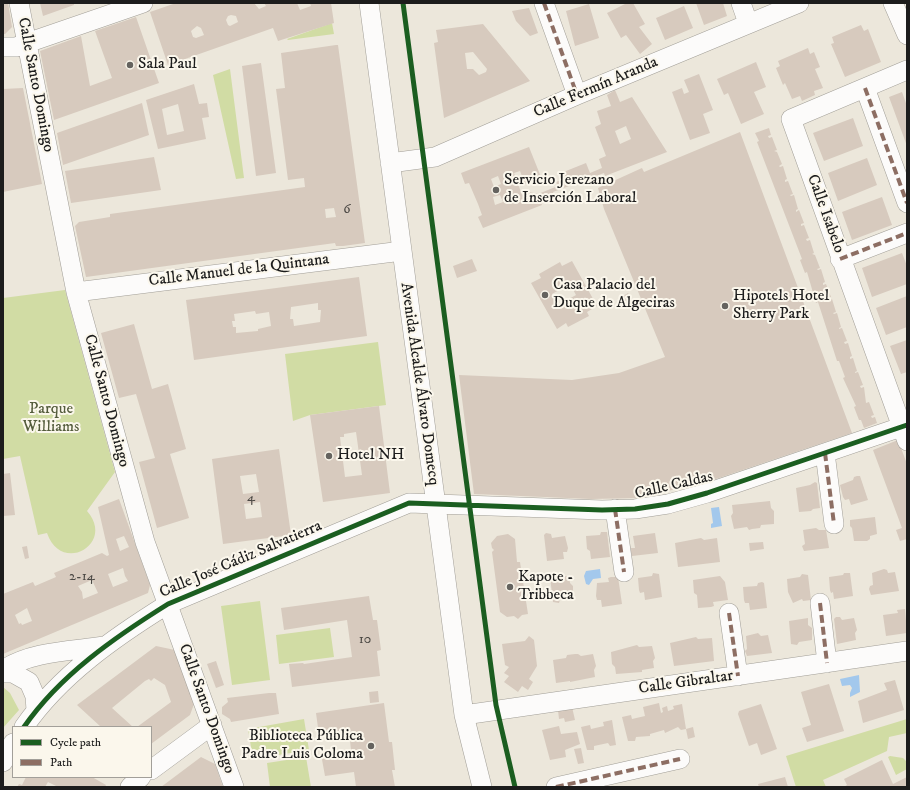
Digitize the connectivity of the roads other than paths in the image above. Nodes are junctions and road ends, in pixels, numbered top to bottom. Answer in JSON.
{"nodes":[{"id":1,"x":19,"y":3,"type":"edge"},
{"id":2,"x":143,"y":3,"type":"edge"},
{"id":3,"x":369,"y":3,"type":"edge"},
{"id":4,"x":544,"y":3,"type":"edge"},
{"id":5,"x":741,"y":3,"type":"edge"},
{"id":6,"x":798,"y":3,"type":"edge"},
{"id":7,"x":893,"y":3,"type":"edge"},
{"id":8,"x":748,"y":23,"type":"junction"},
{"id":9,"x":907,"y":35,"type":"edge"},
{"id":10,"x":27,"y":43,"type":"junction"},
{"id":11,"x":3,"y":47,"type":"edge"},
{"id":12,"x":907,"y":70,"type":"edge"},
{"id":13,"x":864,"y":88,"type":"junction"},
{"id":14,"x":577,"y":95,"type":"junction"},
{"id":15,"x":390,"y":163,"type":"junction"},
{"id":16,"x":907,"y":203,"type":"edge"},
{"id":17,"x":907,"y":233,"type":"edge"},
{"id":18,"x":402,"y":251,"type":"junction"},
{"id":19,"x":840,"y":259,"type":"junction"},
{"id":20,"x":76,"y":292,"type":"junction"},
{"id":21,"x":905,"y":431,"type":"edge"},
{"id":22,"x":825,"y":453,"type":"junction"},
{"id":23,"x":436,"y":504,"type":"junction"},
{"id":24,"x":615,"y":509,"type":"junction"},
{"id":25,"x":834,"y":524,"type":"dead end"},
{"id":26,"x":624,"y":572,"type":"dead end"},
{"id":27,"x":820,"y":603,"type":"dead end"},
{"id":28,"x":168,"y":604,"type":"junction"},
{"id":29,"x":729,"y":613,"type":"dead end"},
{"id":30,"x":106,"y":646,"type":"junction"},
{"id":31,"x":907,"y":651,"type":"edge"},
{"id":32,"x":827,"y":663,"type":"junction"},
{"id":33,"x":3,"y":670,"type":"edge"},
{"id":34,"x":3,"y":673,"type":"edge"},
{"id":35,"x":738,"y":676,"type":"junction"},
{"id":36,"x":29,"y":682,"type":"junction"},
{"id":37,"x":57,"y":687,"type":"junction"},
{"id":38,"x":36,"y":710,"type":"junction"},
{"id":39,"x":464,"y":715,"type":"junction"},
{"id":40,"x":212,"y":725,"type":"junction"},
{"id":41,"x":25,"y":726,"type":"edge"},
{"id":42,"x":12,"y":745,"type":"edge"},
{"id":43,"x":680,"y":759,"type":"dead end"},
{"id":44,"x":3,"y":762,"type":"edge"},
{"id":45,"x":152,"y":769,"type":"edge"},
{"id":46,"x":140,"y":778,"type":"edge"},
{"id":47,"x":130,"y":787,"type":"edge"},
{"id":48,"x":234,"y":787,"type":"edge"},
{"id":49,"x":482,"y":787,"type":"edge"},
{"id":50,"x":556,"y":787,"type":"edge"}],
"edges":[{"from":1,"to":10,"type":"street","name":"Calle Santo Domingo"},
{"from":2,"to":10,"type":"street"},
{"from":3,"to":15,"type":"street","name":"Avenida Alcalde Álvaro Domecq"},
{"from":4,"to":14,"type":"street"},
{"from":5,"to":8,"type":"street"},
{"from":6,"to":8,"type":"street","name":"Calle Fermín Aranda"},
{"from":7,"to":9,"type":"street"},
{"from":8,"to":14,"type":"street","name":"Calle Fermín Aranda"},
{"from":10,"to":11,"type":"street"},
{"from":10,"to":20,"type":"street","name":"Calle Santo Domingo"},
{"from":12,"to":13,"type":"street","name":"Calle Isabelo"},
{"from":13,"to":16,"type":"street"},
{"from":13,"to":19,"type":"street","name":"Calle Isabelo"},
{"from":14,"to":15,"type":"street","name":"Calle Fermín Aranda"},
{"from":15,"to":18,"type":"street","name":"Avenida Alcalde Álvaro Domecq"},
{"from":17,"to":19,"type":"street"},
{"from":18,"to":20,"type":"street","name":"Calle Manuel de la Quintana"},
{"from":18,"to":23,"type":"street","name":"Avenida Alcalde Álvaro Domecq"},
{"from":19,"to":21,"type":"street","name":"Calle Isabelo"},
{"from":20,"to":28,"type":"street","name":"Calle Santo Domingo"},
{"from":21,"to":22,"type":"street","name":"Calle Caldas"},
{"from":22,"to":24,"type":"street","name":"Calle Caldas"},
{"from":22,"to":25,"type":"street"},
{"from":23,"to":24,"type":"street","name":"Calle Caldas"},
{"from":23,"to":28,"type":"street","name":"Calle José Cádiz Salvatierra"},
{"from":23,"to":39,"type":"street","name":"Avenida Alcalde Álvaro Domecq"},
{"from":24,"to":26,"type":"street"},
{"from":27,"to":32,"type":"street"},
{"from":28,"to":30,"type":"street","name":"Calle José Cádiz Salvatierra"},
{"from":28,"to":40,"type":"street","name":"Calle Santo Domingo"},
{"from":29,"to":35,"type":"street"},
{"from":30,"to":33,"type":"street"},
{"from":30,"to":37,"type":"street","name":"Calle José Cádiz Salvatierra"},
{"from":31,"to":32,"type":"street","name":"Calle Gibraltar"},
{"from":32,"to":35,"type":"street","name":"Calle Gibraltar"},
{"from":34,"to":36,"type":"street"},
{"from":35,"to":39,"type":"street","name":"Calle Gibraltar"},
{"from":36,"to":37,"type":"street"},
{"from":36,"to":38,"type":"street"},
{"from":37,"to":38,"type":"street","name":"Calle José Cádiz Salvatierra"},
{"from":38,"to":41,"type":"street","name":"Calle José Cádiz Salvatierra"},
{"from":39,"to":49,"type":"street","name":"Avenida Alcalde Álvaro Domecq"},
{"from":40,"to":45,"type":"street"},
{"from":40,"to":48,"type":"street","name":"Calle Santo Domingo"},
{"from":42,"to":44,"type":"street"},
{"from":43,"to":50,"type":"street"},
{"from":46,"to":47,"type":"street"}]}
